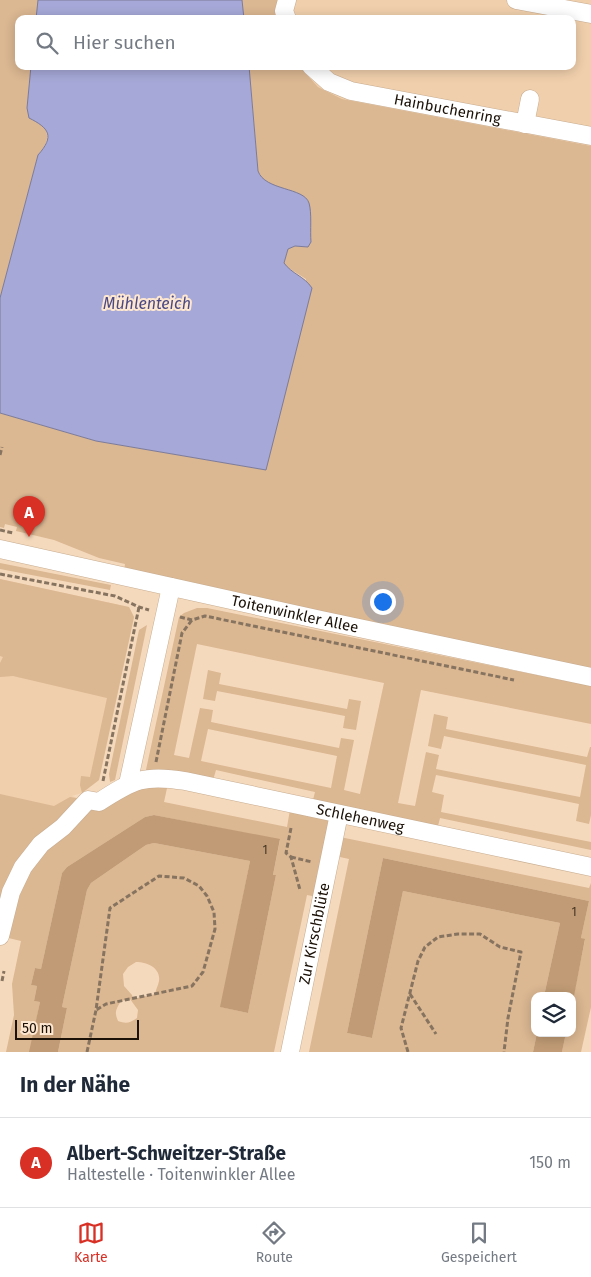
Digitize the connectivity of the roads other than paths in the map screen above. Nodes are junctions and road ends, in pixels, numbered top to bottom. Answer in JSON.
{"nodes":[{"id":1,"x":287,"y":0,"type":"edge"},
{"id":2,"x":516,"y":0,"type":"edge"},
{"id":3,"x":566,"y":5,"type":"edge"},
{"id":4,"x":591,"y":14,"type":"edge"},
{"id":5,"x":286,"y":15,"type":"edge"},
{"id":6,"x":316,"y":70,"type":"edge"},
{"id":7,"x":530,"y":100,"type":"dead end"},
{"id":8,"x":525,"y":124,"type":"junction"},
{"id":9,"x":591,"y":136,"type":"edge"},
{"id":10,"x":0,"y":549,"type":"edge"},
{"id":11,"x":170,"y":587,"type":"junction"},
{"id":12,"x":591,"y":677,"type":"edge"},
{"id":13,"x":128,"y":784,"type":"junction"},
{"id":14,"x":339,"y":814,"type":"junction"},
{"id":15,"x":591,"y":868,"type":"edge"},
{"id":16,"x":0,"y":936,"type":"edge"},
{"id":17,"x":290,"y":1052,"type":"edge"}],
"edges":[{"from":1,"to":5,"type":"street"},
{"from":2,"to":3,"type":"street"},
{"from":3,"to":4,"type":"street"},
{"from":6,"to":8,"type":"street","name":"Hainbuchenring"},
{"from":7,"to":8,"type":"street"},
{"from":8,"to":9,"type":"street","name":"Hainbuchenring"},
{"from":10,"to":11,"type":"street","name":"Toitenwinkler Allee"},
{"from":11,"to":12,"type":"street","name":"Toitenwinkler Allee"},
{"from":11,"to":13,"type":"street"},
{"from":13,"to":14,"type":"street","name":"Schlehenweg"},
{"from":13,"to":16,"type":"street","name":"Schlehenweg"},
{"from":14,"to":15,"type":"street","name":"Schlehenweg"},
{"from":14,"to":17,"type":"street","name":"Zur Kirschblüte"}]}
